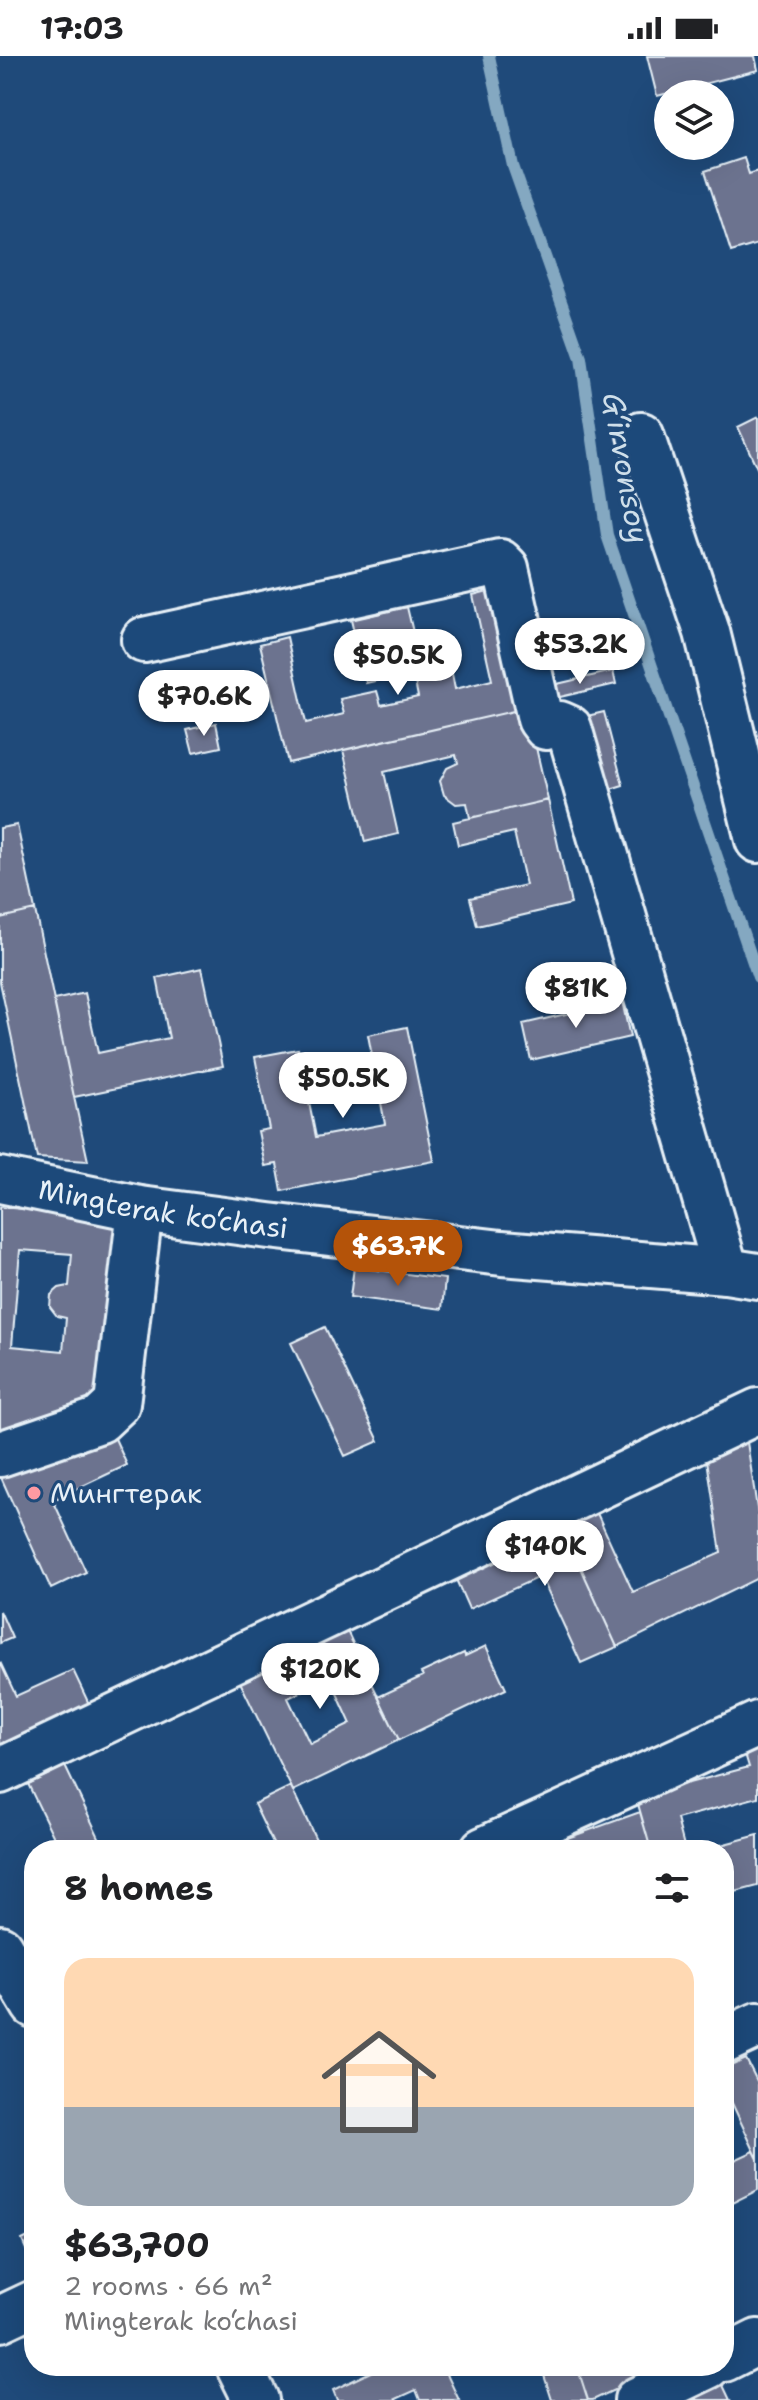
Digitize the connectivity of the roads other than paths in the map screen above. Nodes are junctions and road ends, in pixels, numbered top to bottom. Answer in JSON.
{"nodes":[{"id":1,"x":641,"y":435,"type":"dead end"},
{"id":2,"x":144,"y":640,"type":"dead end"},
{"id":3,"x":758,"y":840,"type":"edge"},
{"id":4,"x":0,"y":1180,"type":"edge"},
{"id":5,"x":140,"y":1209,"type":"junction"},
{"id":6,"x":742,"y":1274,"type":"edge"},
{"id":7,"x":758,"y":1411,"type":"edge"},
{"id":8,"x":0,"y":1454,"type":"edge"},
{"id":9,"x":758,"y":1724,"type":"edge"},
{"id":10,"x":0,"y":1771,"type":"edge"},
{"id":11,"x":505,"y":1840,"type":"edge"},
{"id":12,"x":0,"y":1948,"type":"edge"},
{"id":13,"x":24,"y":1988,"type":"edge"},
{"id":14,"x":758,"y":2025,"type":"edge"},
{"id":15,"x":734,"y":2036,"type":"edge"},
{"id":16,"x":24,"y":2308,"type":"edge"},
{"id":17,"x":0,"y":2319,"type":"edge"},
{"id":18,"x":758,"y":2342,"type":"edge"},
{"id":19,"x":734,"y":2354,"type":"edge"},
{"id":20,"x":244,"y":2376,"type":"edge"},
{"id":21,"x":687,"y":2376,"type":"edge"},
{"id":22,"x":256,"y":2400,"type":"edge"},
{"id":23,"x":637,"y":2400,"type":"edge"}],
"edges":[{"from":1,"to":3,"type":"street"},
{"from":2,"to":6,"type":"street"},
{"from":4,"to":5,"type":"street","name":"Mingterak ko‘chasi"},
{"from":5,"to":6,"type":"street","name":"Mingterak ko‘chasi"},
{"from":5,"to":8,"type":"street"},
{"from":7,"to":10,"type":"street"},
{"from":9,"to":11,"type":"street"},
{"from":12,"to":13,"type":"street"},
{"from":14,"to":15,"type":"street"},
{"from":16,"to":17,"type":"street"},
{"from":18,"to":19,"type":"street"},
{"from":20,"to":22,"type":"street"},
{"from":21,"to":23,"type":"street"}]}
